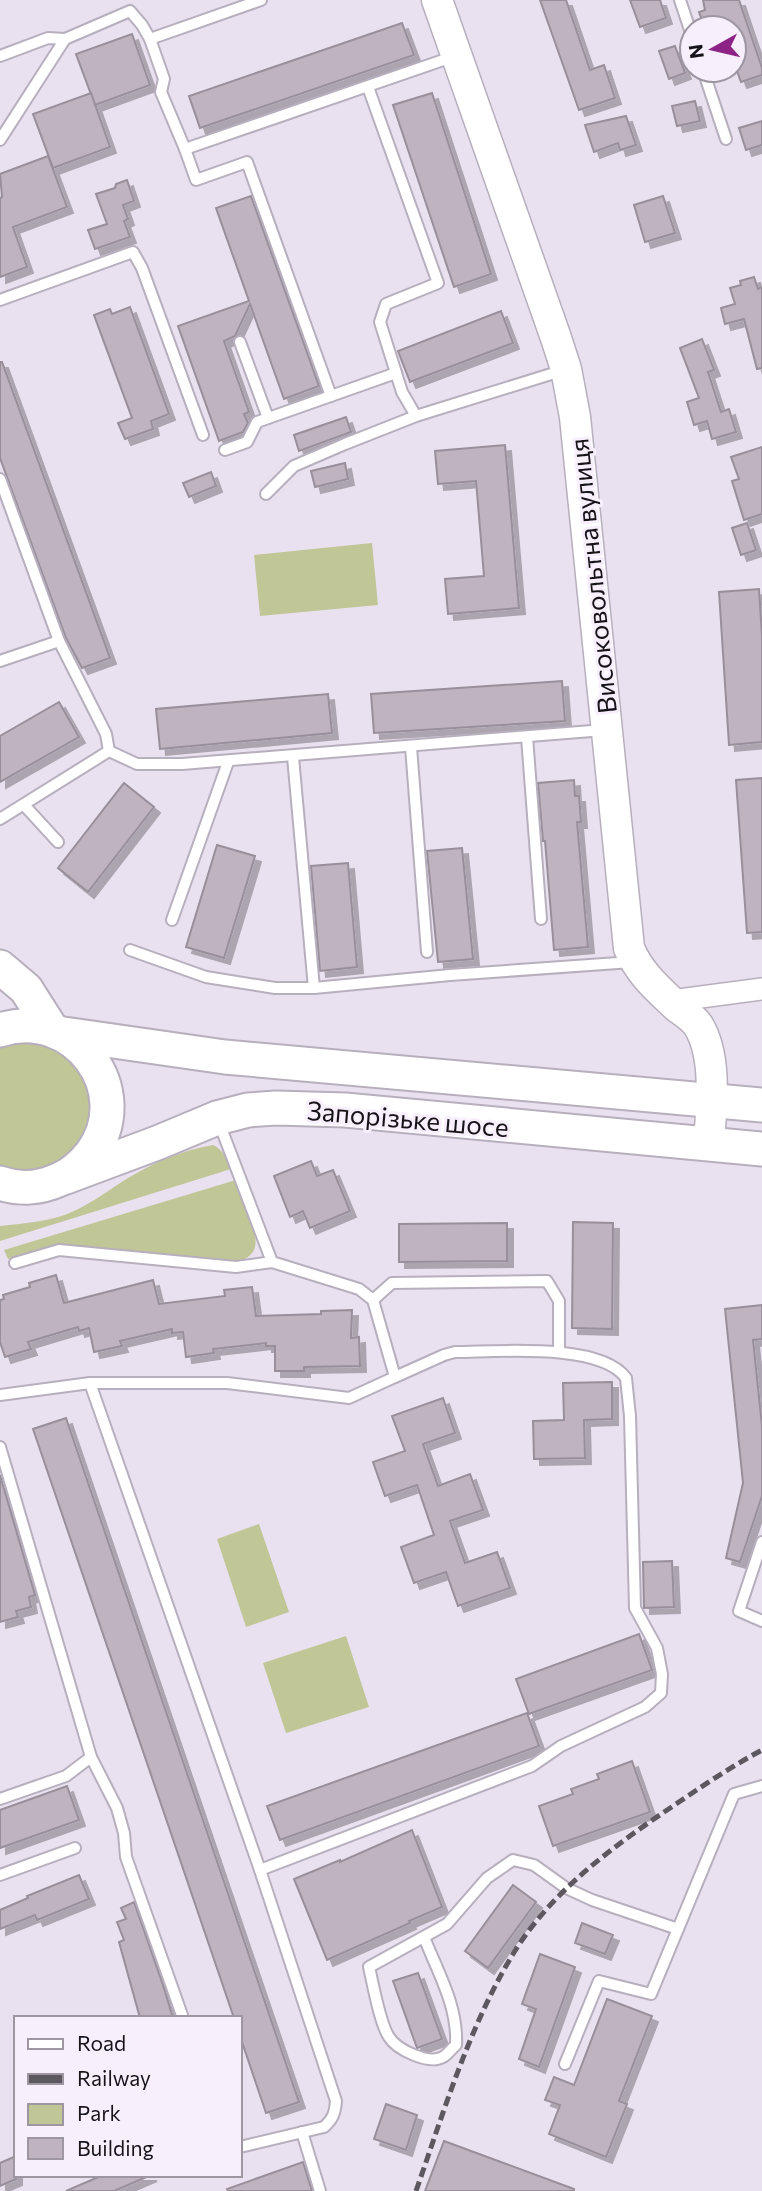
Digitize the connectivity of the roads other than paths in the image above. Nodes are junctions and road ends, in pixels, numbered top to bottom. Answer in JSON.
{"nodes":[{"id":1,"x":261,"y":0,"type":"edge"},
{"id":2,"x":436,"y":0,"type":"edge"},
{"id":3,"x":65,"y":39,"type":"junction"},
{"id":4,"x":150,"y":39,"type":"junction"},
{"id":5,"x":0,"y":56,"type":"edge"},
{"id":6,"x":455,"y":56,"type":"junction"},
{"id":7,"x":708,"y":84,"type":"edge"},
{"id":8,"x":368,"y":87,"type":"junction"},
{"id":9,"x":726,"y":139,"type":"dead end"},
{"id":10,"x":0,"y":140,"type":"edge"},
{"id":11,"x":185,"y":149,"type":"junction"},
{"id":12,"x":0,"y":300,"type":"edge"},
{"id":13,"x":240,"y":342,"type":"dead end"},
{"id":14,"x":566,"y":369,"type":"junction"},
{"id":15,"x":396,"y":373,"type":"junction"},
{"id":16,"x":331,"y":396,"type":"junction"},
{"id":17,"x":416,"y":416,"type":"junction"},
{"id":18,"x":268,"y":418,"type":"junction"},
{"id":19,"x":203,"y":435,"type":"dead end"},
{"id":20,"x":225,"y":450,"type":"dead end"},
{"id":21,"x":0,"y":479,"type":"edge"},
{"id":22,"x":266,"y":494,"type":"dead end"},
{"id":23,"x":59,"y":640,"type":"junction"},
{"id":24,"x":0,"y":660,"type":"edge"},
{"id":25,"x":607,"y":730,"type":"junction"},
{"id":26,"x":527,"y":737,"type":"junction"},
{"id":27,"x":411,"y":747,"type":"junction"},
{"id":28,"x":109,"y":751,"type":"junction"},
{"id":29,"x":293,"y":757,"type":"junction"},
{"id":30,"x":228,"y":762,"type":"junction"},
{"id":31,"x":24,"y":805,"type":"junction"},
{"id":32,"x":0,"y":819,"type":"edge"},
{"id":33,"x":58,"y":842,"type":"dead end"},
{"id":34,"x":541,"y":919,"type":"dead end"},
{"id":35,"x":172,"y":920,"type":"dead end"},
{"id":36,"x":130,"y":950,"type":"dead end"},
{"id":37,"x":427,"y":952,"type":"dead end"},
{"id":38,"x":634,"y":962,"type":"junction"},
{"id":39,"x":0,"y":967,"type":"edge"},
{"id":40,"x":314,"y":988,"type":"junction"},
{"id":41,"x":762,"y":989,"type":"edge"},
{"id":42,"x":671,"y":1001,"type":"junction"},
{"id":43,"x":0,"y":1030,"type":"edge"},
{"id":44,"x":58,"y":1032,"type":"junction"},
{"id":45,"x":711,"y":1100,"type":"junction"},
{"id":46,"x":762,"y":1105,"type":"edge"},
{"id":47,"x":217,"y":1118,"type":"junction"},
{"id":48,"x":709,"y":1144,"type":"junction"},
{"id":49,"x":762,"y":1149,"type":"edge"},
{"id":50,"x":57,"y":1181,"type":"junction"},
{"id":51,"x":0,"y":1183,"type":"edge"},
{"id":52,"x":0,"y":1202,"type":"edge"},
{"id":53,"x":272,"y":1262,"type":"junction"},
{"id":54,"x":15,"y":1263,"type":"dead end"},
{"id":55,"x":373,"y":1300,"type":"junction"},
{"id":56,"x":559,"y":1352,"type":"junction"},
{"id":57,"x":396,"y":1377,"type":"junction"},
{"id":58,"x":90,"y":1383,"type":"junction"},
{"id":59,"x":0,"y":1395,"type":"edge"},
{"id":60,"x":0,"y":1447,"type":"edge"},
{"id":61,"x":762,"y":1542,"type":"edge"},
{"id":62,"x":762,"y":1621,"type":"edge"},
{"id":63,"x":91,"y":1757,"type":"junction"},
{"id":64,"x":762,"y":1786,"type":"edge"},
{"id":65,"x":0,"y":1798,"type":"edge"},
{"id":66,"x":75,"y":1848,"type":"dead end"},
{"id":67,"x":260,"y":1870,"type":"junction"},
{"id":68,"x":0,"y":1875,"type":"edge"},
{"id":69,"x":678,"y":1929,"type":"junction"},
{"id":70,"x":424,"y":1937,"type":"junction"},
{"id":71,"x":182,"y":2016,"type":"edge"},
{"id":72,"x":565,"y":2064,"type":"dead end"},
{"id":73,"x":302,"y":2132,"type":"junction"},
{"id":74,"x":242,"y":2147,"type":"edge"},
{"id":75,"x":320,"y":2191,"type":"edge"}],
"edges":[{"from":1,"to":4,"type":"lane"},
{"from":2,"to":6,"type":"main road","name":"Високовольтна вулиця"},
{"from":3,"to":4,"type":"lane"},
{"from":3,"to":5,"type":"lane"},
{"from":3,"to":10,"type":"lane"},
{"from":4,"to":11,"type":"lane"},
{"from":6,"to":8,"type":"lane"},
{"from":6,"to":14,"type":"main road","name":"Високовольтна вулиця"},
{"from":7,"to":9,"type":"lane"},
{"from":8,"to":11,"type":"lane"},
{"from":8,"to":15,"type":"lane"},
{"from":11,"to":16,"type":"lane"},
{"from":12,"to":19,"type":"lane"},
{"from":13,"to":18,"type":"lane"},
{"from":14,"to":17,"type":"lane"},
{"from":14,"to":25,"type":"main road","name":"Високовольтна вулиця"},
{"from":15,"to":16,"type":"lane"},
{"from":15,"to":17,"type":"lane"},
{"from":16,"to":18,"type":"lane"},
{"from":17,"to":22,"type":"lane"},
{"from":18,"to":20,"type":"lane"},
{"from":21,"to":23,"type":"lane"},
{"from":23,"to":24,"type":"lane"},
{"from":23,"to":28,"type":"lane"},
{"from":25,"to":26,"type":"lane"},
{"from":25,"to":38,"type":"main road","name":"Високовольтна вулиця"},
{"from":26,"to":27,"type":"lane"},
{"from":26,"to":34,"type":"lane"},
{"from":27,"to":29,"type":"lane"},
{"from":27,"to":37,"type":"lane"},
{"from":28,"to":30,"type":"lane"},
{"from":28,"to":31,"type":"lane"},
{"from":29,"to":30,"type":"lane"},
{"from":29,"to":40,"type":"lane"},
{"from":30,"to":35,"type":"lane"},
{"from":31,"to":32,"type":"lane"},
{"from":31,"to":33,"type":"lane"},
{"from":36,"to":40,"type":"lane"},
{"from":38,"to":40,"type":"lane"},
{"from":38,"to":42,"type":"main road"},
{"from":39,"to":44,"type":"main road"},
{"from":41,"to":42,"type":"street"},
{"from":42,"to":45,"type":"main road"},
{"from":43,"to":44,"type":"main road","name":"Запорізьке шосе"},
{"from":44,"to":45,"type":"main road","name":"Запорізьке шосе"},
{"from":44,"to":50,"type":"main road"},
{"from":45,"to":46,"type":"main road","name":"Запорізьке шосе"},
{"from":45,"to":48,"type":"main road"},
{"from":47,"to":48,"type":"main road","name":"Запорізьке шосе"},
{"from":47,"to":50,"type":"main road","name":"Запорізьке шосе"},
{"from":47,"to":53,"type":"lane"},
{"from":48,"to":49,"type":"main road","name":"Запорізьке шосе"},
{"from":50,"to":51,"type":"main road"},
{"from":50,"to":52,"type":"main road","name":"Запорізьке шосе"},
{"from":53,"to":54,"type":"lane"},
{"from":53,"to":55,"type":"lane"},
{"from":55,"to":56,"type":"lane"},
{"from":55,"to":57,"type":"lane"},
{"from":56,"to":57,"type":"lane"},
{"from":56,"to":67,"type":"lane"},
{"from":57,"to":58,"type":"lane"},
{"from":58,"to":59,"type":"lane"},
{"from":58,"to":67,"type":"lane"},
{"from":60,"to":63,"type":"lane"},
{"from":61,"to":62,"type":"lane"},
{"from":63,"to":65,"type":"lane"},
{"from":63,"to":71,"type":"lane"},
{"from":64,"to":69,"type":"lane"},
{"from":66,"to":68,"type":"lane"},
{"from":67,"to":73,"type":"lane"},
{"from":69,"to":70,"type":"lane"},
{"from":69,"to":72,"type":"lane"},
{"from":70,"to":70,"type":"lane"},
{"from":73,"to":74,"type":"lane"},
{"from":73,"to":75,"type":"lane"}]}
